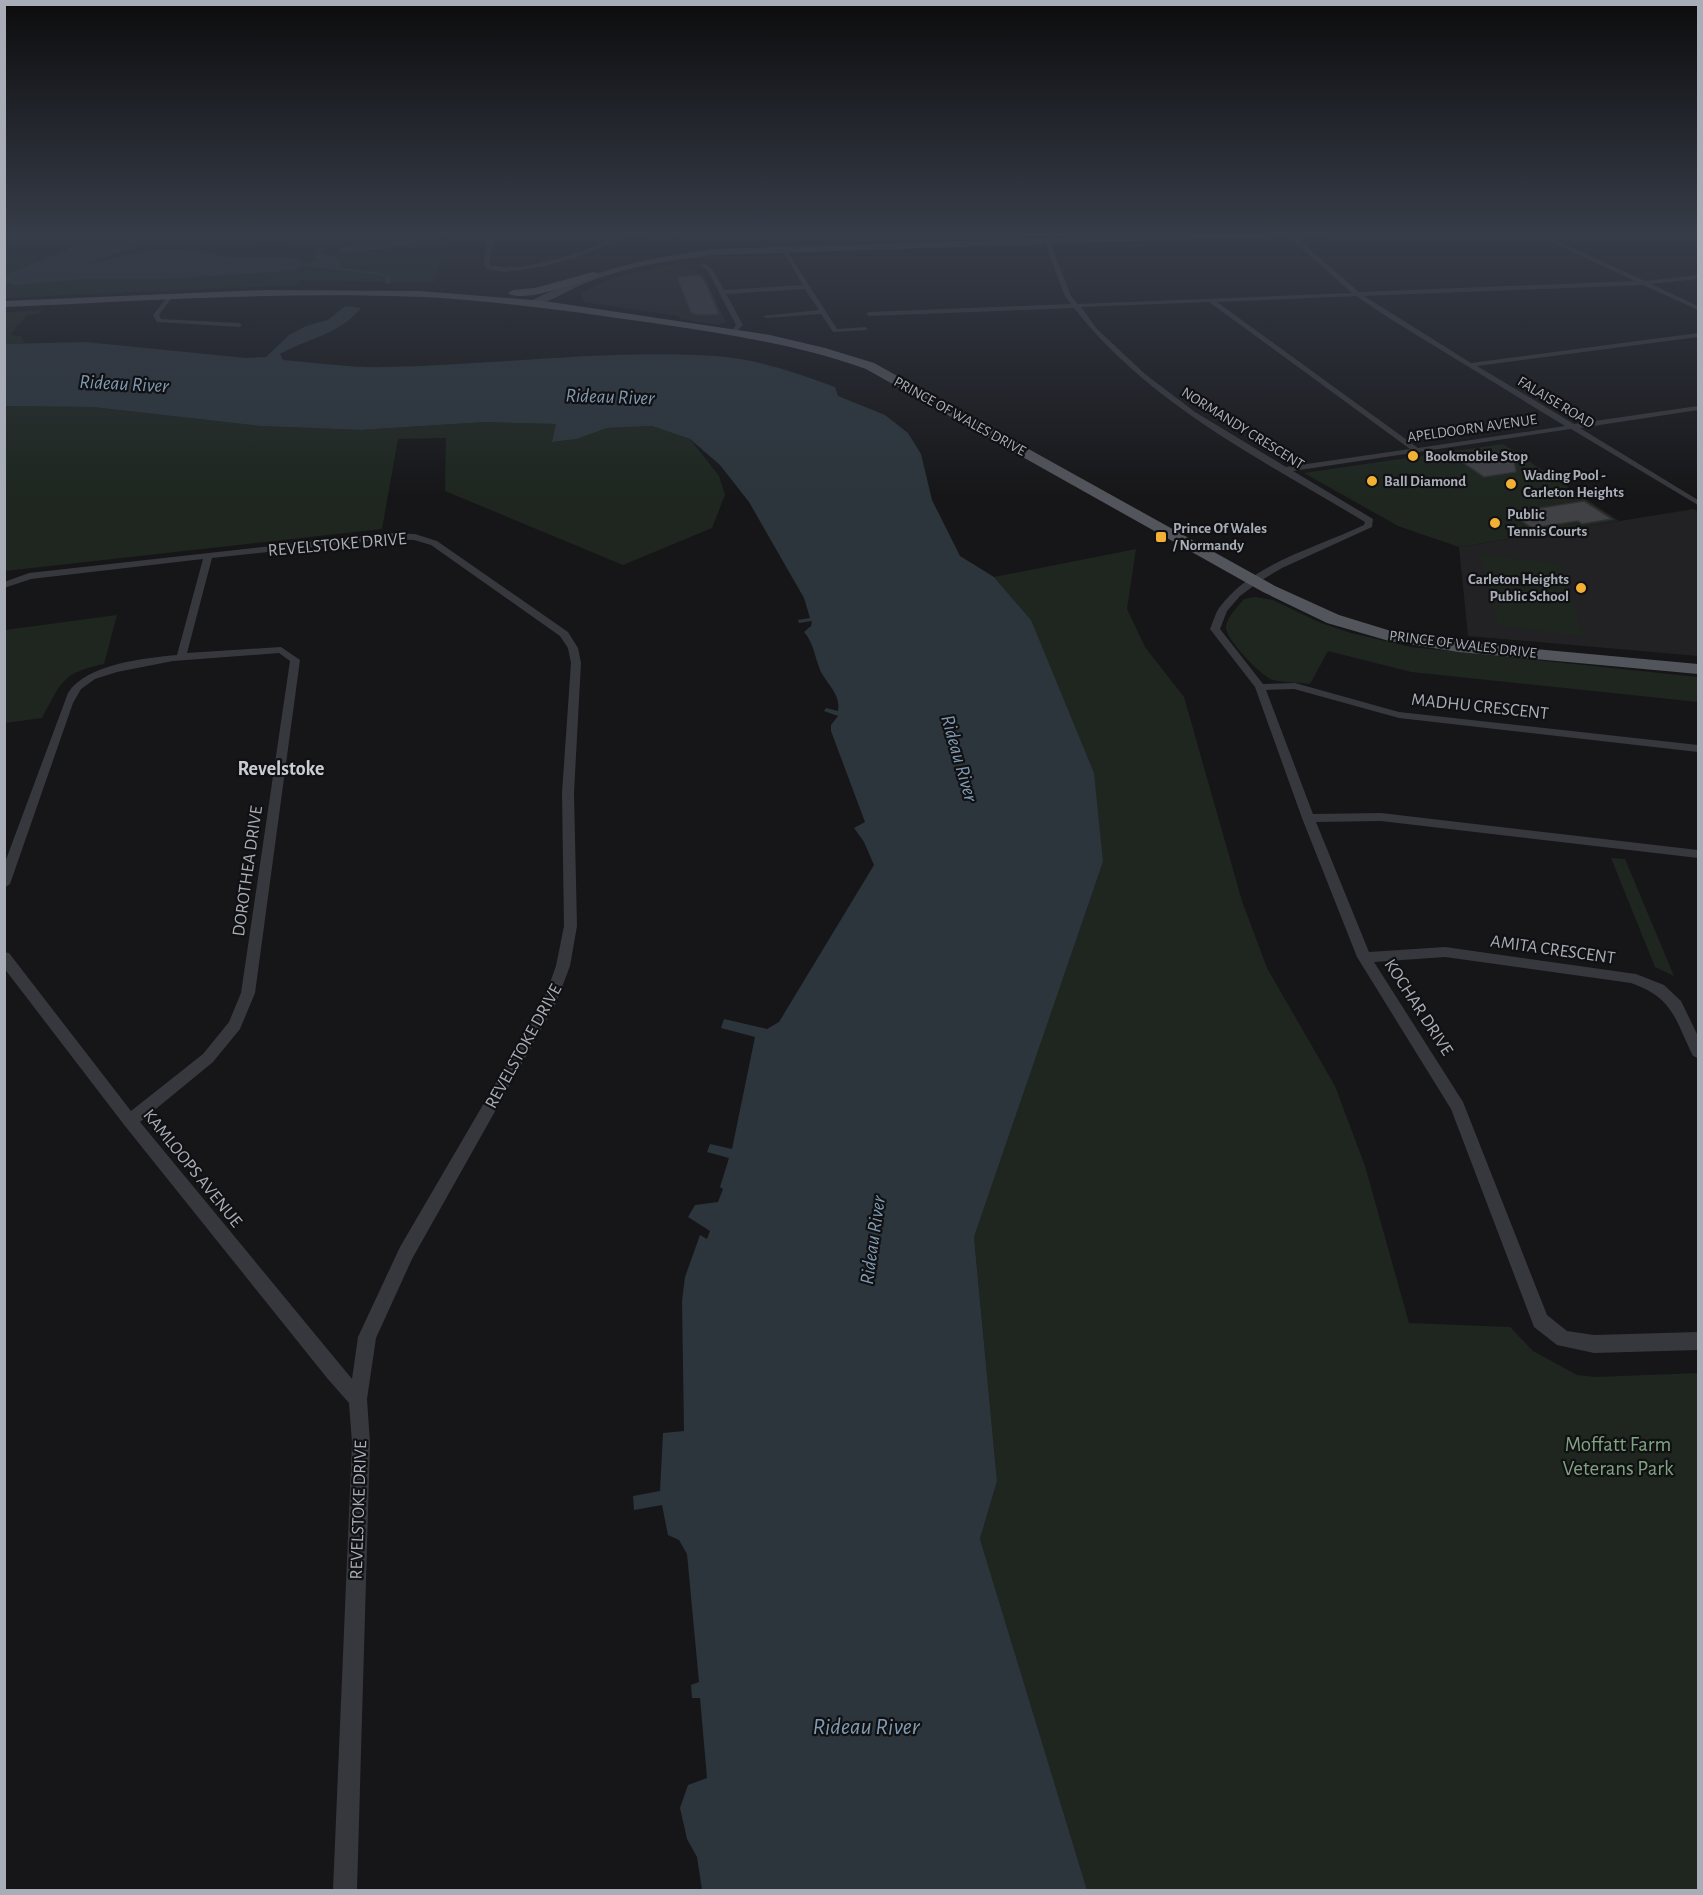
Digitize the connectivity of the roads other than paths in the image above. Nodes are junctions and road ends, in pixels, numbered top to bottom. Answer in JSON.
{"nodes":[{"id":1,"x":168,"y":321,"type":"edge"},
{"id":2,"x":658,"y":321,"type":"edge"},
{"id":3,"x":738,"y":321,"type":"edge"},
{"id":4,"x":828,"y":321,"type":"edge"},
{"id":5,"x":1088,"y":321,"type":"edge"},
{"id":6,"x":1240,"y":321,"type":"edge"},
{"id":7,"x":1396,"y":321,"type":"edge"},
{"id":8,"x":239,"y":325,"type":"dead end"},
{"id":9,"x":866,"y":329,"type":"dead end"},
{"id":10,"x":732,"y":333,"type":"junction"},
{"id":11,"x":1698,"y":335,"type":"edge"},
{"id":12,"x":1469,"y":365,"type":"junction"},
{"id":13,"x":1698,"y":408,"type":"edge"},
{"id":14,"x":1571,"y":427,"type":"junction"},
{"id":15,"x":1416,"y":449,"type":"junction"},
{"id":16,"x":1285,"y":470,"type":"junction"},
{"id":17,"x":1698,"y":502,"type":"edge"},
{"id":18,"x":208,"y":557,"type":"junction"},
{"id":19,"x":1255,"y":580,"type":"junction"},
{"id":20,"x":4,"y":585,"type":"edge"},
{"id":21,"x":181,"y":658,"type":"junction"},
{"id":22,"x":1698,"y":669,"type":"edge"},
{"id":23,"x":1260,"y":687,"type":"junction"},
{"id":24,"x":1698,"y":748,"type":"edge"},
{"id":25,"x":1308,"y":818,"type":"junction"},
{"id":26,"x":1698,"y":854,"type":"edge"},
{"id":27,"x":4,"y":884,"type":"edge"},
{"id":28,"x":4,"y":957,"type":"edge"},
{"id":29,"x":1364,"y":957,"type":"junction"},
{"id":30,"x":1698,"y":1052,"type":"edge"},
{"id":31,"x":130,"y":1121,"type":"junction"},
{"id":32,"x":1698,"y":1341,"type":"edge"},
{"id":33,"x":358,"y":1399,"type":"junction"},
{"id":34,"x":345,"y":1890,"type":"edge"}],
"edges":[{"from":1,"to":8,"type":"street"},
{"from":2,"to":10,"type":"main road","name":"PRINCE OF WALES DRIVE"},
{"from":3,"to":10,"type":"street"},
{"from":4,"to":9,"type":"street"},
{"from":5,"to":16,"type":"street","name":"NORMANDY CRESCENT"},
{"from":6,"to":15,"type":"street"},
{"from":7,"to":12,"type":"street","name":"FALAISE ROAD"},
{"from":10,"to":19,"type":"main road","name":"PRINCE OF WALES DRIVE"},
{"from":11,"to":12,"type":"street"},
{"from":12,"to":14,"type":"street","name":"FALAISE ROAD"},
{"from":13,"to":14,"type":"street","name":"APELDOORN AVENUE"},
{"from":14,"to":15,"type":"street","name":"APELDOORN AVENUE"},
{"from":14,"to":17,"type":"street","name":"FALAISE ROAD"},
{"from":15,"to":16,"type":"street","name":"APELDOORN AVENUE"},
{"from":16,"to":19,"type":"street","name":"NORMANDY CRESCENT"},
{"from":18,"to":20,"type":"street","name":"REVELSTOKE DRIVE"},
{"from":18,"to":21,"type":"street"},
{"from":18,"to":33,"type":"street","name":"REVELSTOKE DRIVE"},
{"from":19,"to":22,"type":"main road","name":"PRINCE OF WALES DRIVE"},
{"from":19,"to":23,"type":"street","name":"KOCHAR DRIVE"},
{"from":21,"to":27,"type":"street"},
{"from":21,"to":31,"type":"street","name":"DOROTHEA DRIVE"},
{"from":23,"to":24,"type":"street","name":"MADHU CRESCENT"},
{"from":23,"to":25,"type":"street","name":"KOCHAR DRIVE"},
{"from":25,"to":26,"type":"street"},
{"from":25,"to":29,"type":"street","name":"KOCHAR DRIVE"},
{"from":28,"to":31,"type":"street","name":"KAMLOOPS AVENUE"},
{"from":29,"to":30,"type":"street","name":"AMITA CRESCENT"},
{"from":29,"to":32,"type":"street","name":"KOCHAR DRIVE"},
{"from":31,"to":33,"type":"street","name":"KAMLOOPS AVENUE"},
{"from":33,"to":34,"type":"street","name":"REVELSTOKE DRIVE"}]}
